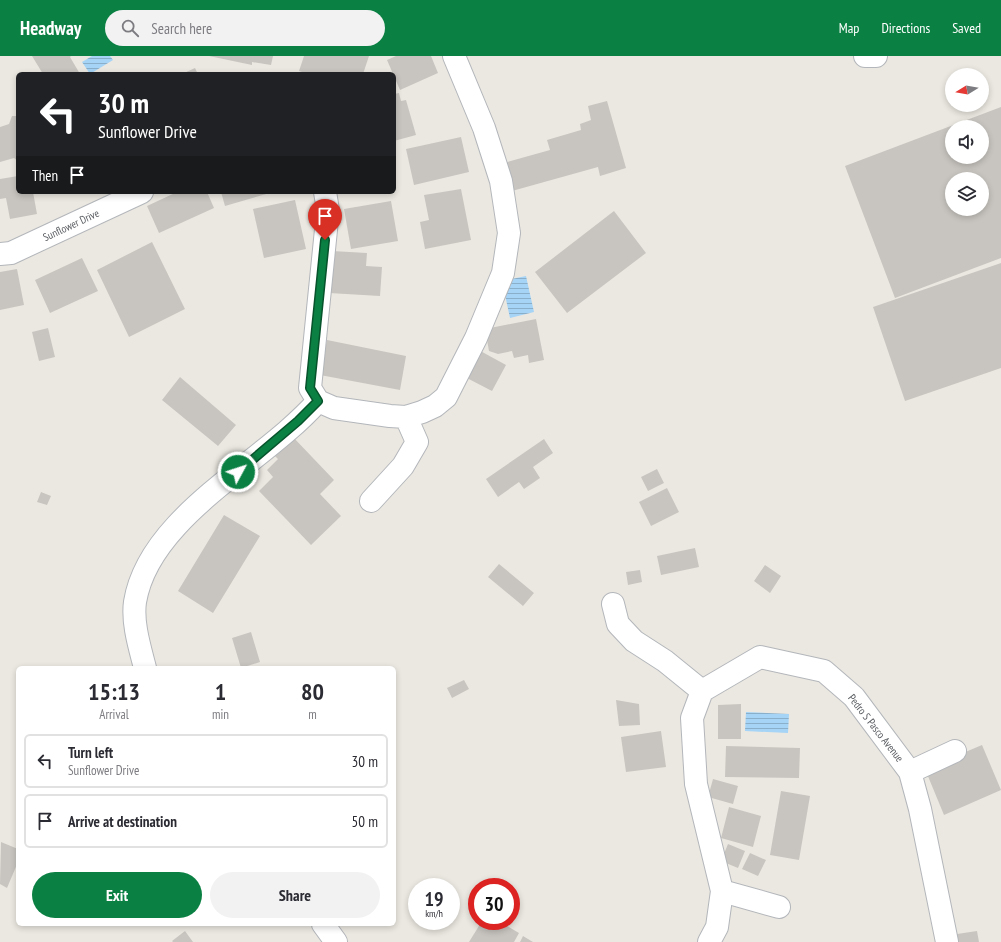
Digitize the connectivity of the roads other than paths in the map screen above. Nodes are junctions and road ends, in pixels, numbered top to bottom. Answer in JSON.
{"nodes":[{"id":1,"x":454,"y":56,"type":"edge"},
{"id":2,"x":864,"y":56,"type":"edge"},
{"id":3,"x":876,"y":56,"type":"edge"},
{"id":4,"x":138,"y":194,"type":"edge"},
{"id":5,"x":325,"y":194,"type":"edge"},
{"id":6,"x":0,"y":254,"type":"edge"},
{"id":7,"x":318,"y":401,"type":"junction"},
{"id":8,"x":406,"y":416,"type":"junction"},
{"id":9,"x":371,"y":501,"type":"dead end"},
{"id":10,"x":613,"y":604,"type":"dead end"},
{"id":11,"x":145,"y":666,"type":"edge"},
{"id":12,"x":702,"y":691,"type":"junction"},
{"id":13,"x":955,"y":751,"type":"dead end"},
{"id":14,"x":910,"y":772,"type":"junction"},
{"id":15,"x":722,"y":891,"type":"junction"},
{"id":16,"x":780,"y":907,"type":"dead end"},
{"id":17,"x":324,"y":926,"type":"edge"},
{"id":18,"x":336,"y":942,"type":"edge"},
{"id":19,"x":709,"y":942,"type":"edge"},
{"id":20,"x":947,"y":942,"type":"edge"}],
"edges":[{"from":1,"to":8,"type":"street"},
{"from":2,"to":3,"type":"street"},
{"from":4,"to":6,"type":"street","name":"Sunflower Drive"},
{"from":5,"to":7,"type":"street"},
{"from":7,"to":8,"type":"street"},
{"from":7,"to":11,"type":"street"},
{"from":8,"to":9,"type":"street"},
{"from":10,"to":12,"type":"street"},
{"from":12,"to":14,"type":"street","name":"Pedro S Pasco Avenue"},
{"from":12,"to":15,"type":"street"},
{"from":13,"to":14,"type":"street"},
{"from":14,"to":20,"type":"street","name":"Pedro S Pasco Avenue"},
{"from":15,"to":16,"type":"street"},
{"from":15,"to":19,"type":"street"},
{"from":17,"to":18,"type":"street"}]}
